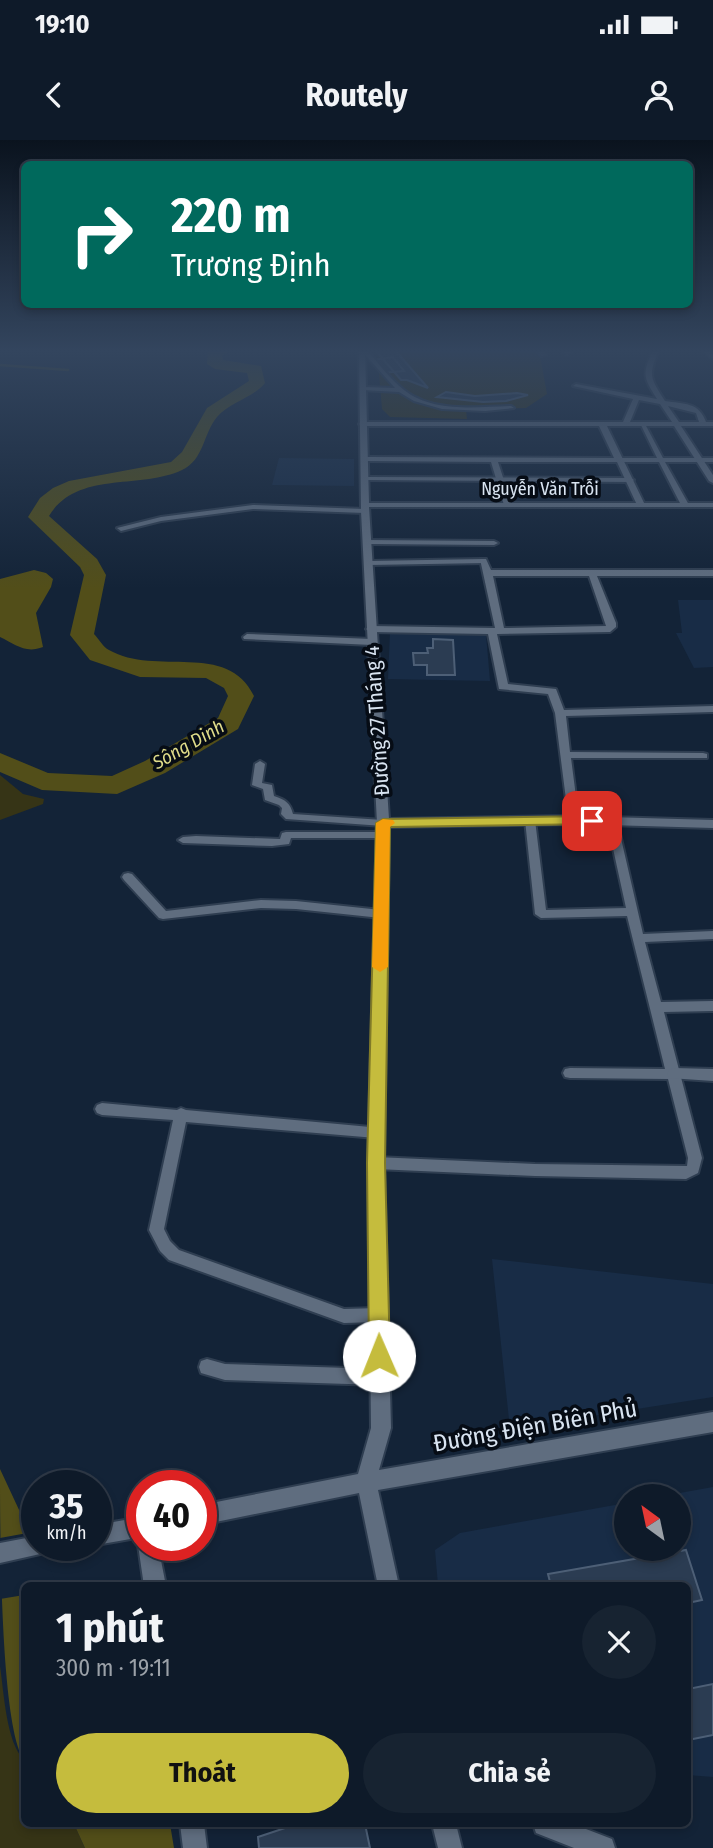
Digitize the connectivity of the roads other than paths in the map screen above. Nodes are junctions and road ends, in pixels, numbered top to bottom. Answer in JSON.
{"nodes":[{"id":1,"x":363,"y":430,"type":"edge"},
{"id":2,"x":605,"y":430,"type":"edge"},
{"id":3,"x":645,"y":430,"type":"edge"},
{"id":4,"x":681,"y":430,"type":"edge"},
{"id":5,"x":366,"y":459,"type":"junction"},
{"id":6,"x":494,"y":460,"type":"junction"},
{"id":7,"x":620,"y":460,"type":"junction"},
{"id":8,"x":661,"y":460,"type":"junction"},
{"id":9,"x":700,"y":460,"type":"junction"},
{"id":10,"x":713,"y":460,"type":"edge"},
{"id":11,"x":367,"y":479,"type":"junction"},
{"id":12,"x":500,"y":480,"type":"junction"},
{"id":13,"x":631,"y":480,"type":"junction"},
{"id":14,"x":713,"y":481,"type":"edge"},
{"id":15,"x":508,"y":505,"type":"junction"},
{"id":16,"x":641,"y":505,"type":"junction"},
{"id":17,"x":685,"y":505,"type":"junction"},
{"id":18,"x":713,"y":505,"type":"edge"},
{"id":19,"x":366,"y":508,"type":"junction"},
{"id":20,"x":121,"y":528,"type":"dead end"},
{"id":21,"x":368,"y":542,"type":"junction"},
{"id":22,"x":494,"y":543,"type":"dead end"},
{"id":23,"x":483,"y":561,"type":"joint"},
{"id":24,"x":369,"y":563,"type":"junction"},
{"id":25,"x":488,"y":573,"type":"junction"},
{"id":26,"x":592,"y":573,"type":"junction"},
{"id":27,"x":713,"y":573,"type":"edge"},
{"id":28,"x":496,"y":631,"type":"junction"},
{"id":29,"x":372,"y":635,"type":"junction"},
{"id":30,"x":247,"y":637,"type":"dead end"},
{"id":31,"x":713,"y":709,"type":"edge"},
{"id":32,"x":560,"y":713,"type":"junction"},
{"id":33,"x":566,"y":755,"type":"junction"},
{"id":34,"x":703,"y":756,"type":"dead end"},
{"id":35,"x":260,"y":764,"type":"dead end"},
{"id":36,"x":530,"y":820,"type":"junction"},
{"id":37,"x":573,"y":820,"type":"junction"},
{"id":38,"x":612,"y":821,"type":"junction"},
{"id":39,"x":713,"y":824,"type":"edge"},
{"id":40,"x":383,"y":829,"type":"junction"},
{"id":41,"x":183,"y":840,"type":"dead end"},
{"id":42,"x":128,"y":877,"type":"dead end"},
{"id":43,"x":632,"y":912,"type":"junction"},
{"id":44,"x":381,"y":914,"type":"junction"},
{"id":45,"x":713,"y":935,"type":"edge"},
{"id":46,"x":638,"y":938,"type":"junction"},
{"id":47,"x":713,"y":1006,"type":"edge"},
{"id":48,"x":656,"y":1007,"type":"junction"},
{"id":49,"x":570,"y":1073,"type":"dead end"},
{"id":50,"x":674,"y":1074,"type":"junction"},
{"id":51,"x":713,"y":1075,"type":"edge"},
{"id":52,"x":102,"y":1109,"type":"dead end"},
{"id":53,"x":181,"y":1114,"type":"junction"},
{"id":54,"x":376,"y":1132,"type":"junction"},
{"id":55,"x":376,"y":1163,"type":"junction"},
{"id":56,"x":378,"y":1315,"type":"junction"},
{"id":57,"x":207,"y":1367,"type":"dead end"},
{"id":58,"x":380,"y":1377,"type":"junction"},
{"id":59,"x":713,"y":1422,"type":"edge"},
{"id":60,"x":366,"y":1482,"type":"junction"},
{"id":61,"x":217,"y":1512,"type":"edge"},
{"id":62,"x":21,"y":1549,"type":"edge"},
{"id":63,"x":0,"y":1553,"type":"edge"},
{"id":64,"x":151,"y":1561,"type":"edge"},
{"id":65,"x":154,"y":1582,"type":"edge"},
{"id":66,"x":388,"y":1582,"type":"edge"},
{"id":67,"x":192,"y":1827,"type":"edge"},
{"id":68,"x":445,"y":1827,"type":"edge"},
{"id":69,"x":552,"y":1827,"type":"edge"},
{"id":70,"x":195,"y":1848,"type":"edge"},
{"id":71,"x":450,"y":1848,"type":"edge"},
{"id":72,"x":603,"y":1848,"type":"edge"}],
"edges":[{"from":1,"to":5,"type":"street","name":"Đường 27 Tháng 4"},
{"from":2,"to":7,"type":"street"},
{"from":3,"to":8,"type":"lane"},
{"from":4,"to":9,"type":"street"},
{"from":5,"to":6,"type":"street"},
{"from":5,"to":11,"type":"street","name":"Đường 27 Tháng 4"},
{"from":6,"to":7,"type":"street"},
{"from":6,"to":12,"type":"street"},
{"from":7,"to":8,"type":"lane"},
{"from":7,"to":13,"type":"street"},
{"from":8,"to":9,"type":"lane"},
{"from":8,"to":17,"type":"lane"},
{"from":9,"to":10,"type":"lane"},
{"from":9,"to":14,"type":"street"},
{"from":11,"to":12,"type":"lane"},
{"from":11,"to":19,"type":"street","name":"Đường 27 Tháng 4"},
{"from":12,"to":13,"type":"lane"},
{"from":12,"to":15,"type":"street"},
{"from":13,"to":16,"type":"street"},
{"from":15,"to":16,"type":"street","name":"Nguyễn Văn Trỗi"},
{"from":15,"to":19,"type":"street","name":"Nguyễn Văn Trỗi"},
{"from":16,"to":17,"type":"street","name":"Nguyễn Văn Trỗi"},
{"from":17,"to":18,"type":"street","name":"Nguyễn Văn Trỗi"},
{"from":19,"to":20,"type":"street","name":"Nguyễn Văn Trỗi"},
{"from":19,"to":21,"type":"street","name":"Đường 27 Tháng 4"},
{"from":21,"to":22,"type":"lane"},
{"from":21,"to":24,"type":"street","name":"Đường 27 Tháng 4"},
{"from":23,"to":24,"type":"lane"},
{"from":23,"to":25,"type":"street"},
{"from":24,"to":29,"type":"street","name":"Đường 27 Tháng 4"},
{"from":25,"to":26,"type":"street"},
{"from":25,"to":28,"type":"street"},
{"from":26,"to":27,"type":"street"},
{"from":26,"to":28,"type":"street"},
{"from":28,"to":29,"type":"street"},
{"from":28,"to":32,"type":"street"},
{"from":29,"to":30,"type":"lane"},
{"from":29,"to":40,"type":"street","name":"Đường 27 Tháng 4"},
{"from":31,"to":32,"type":"street"},
{"from":32,"to":33,"type":"street"},
{"from":33,"to":34,"type":"street"},
{"from":33,"to":37,"type":"street"},
{"from":35,"to":40,"type":"lane"},
{"from":36,"to":37,"type":"street"},
{"from":36,"to":40,"type":"street"},
{"from":36,"to":43,"type":"lane"},
{"from":37,"to":38,"type":"street"},
{"from":38,"to":39,"type":"street"},
{"from":38,"to":43,"type":"lane"},
{"from":40,"to":41,"type":"lane"},
{"from":40,"to":44,"type":"street","name":"Đường 27 Tháng 4"},
{"from":42,"to":44,"type":"lane"},
{"from":43,"to":46,"type":"lane"},
{"from":44,"to":54,"type":"street","name":"Đường 27 Tháng 4"},
{"from":45,"to":46,"type":"lane"},
{"from":46,"to":48,"type":"lane"},
{"from":47,"to":48,"type":"lane"},
{"from":48,"to":50,"type":"lane"},
{"from":49,"to":50,"type":"lane"},
{"from":50,"to":51,"type":"street"},
{"from":50,"to":55,"type":"lane"},
{"from":52,"to":53,"type":"lane"},
{"from":53,"to":54,"type":"lane"},
{"from":53,"to":56,"type":"lane"},
{"from":54,"to":55,"type":"street","name":"Đường 27 Tháng 4"},
{"from":55,"to":56,"type":"street","name":"Đường 27 Tháng 4"},
{"from":56,"to":58,"type":"street","name":"Đường 27 Tháng 4"},
{"from":57,"to":58,"type":"lane"},
{"from":58,"to":60,"type":"street","name":"Đường 27 Tháng 4"},
{"from":59,"to":60,"type":"street","name":"Đường Điện Biên Phủ"},
{"from":60,"to":61,"type":"street","name":"Đường Điện Biên Phủ"},
{"from":60,"to":66,"type":"street","name":"Đường 27 Tháng 4"},
{"from":62,"to":63,"type":"street"},
{"from":64,"to":65,"type":"street"},
{"from":67,"to":70,"type":"street"},
{"from":68,"to":71,"type":"street"},
{"from":69,"to":72,"type":"street"}]}
